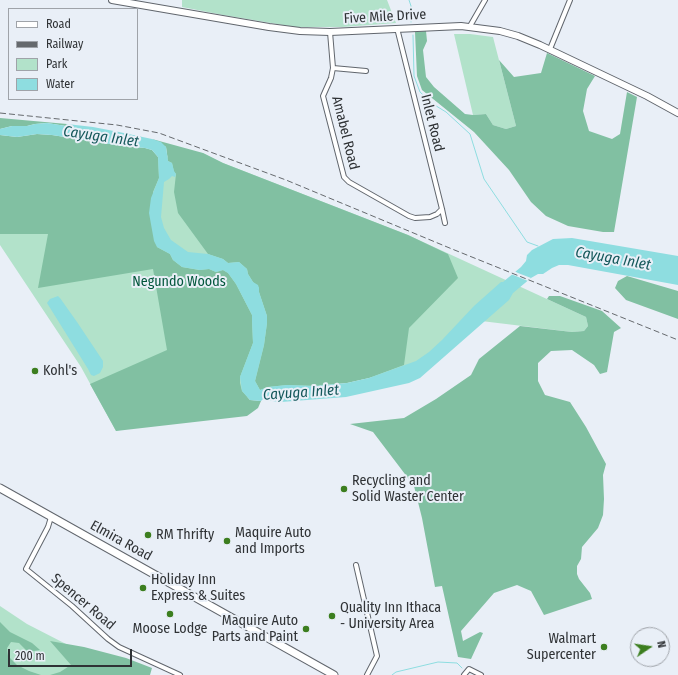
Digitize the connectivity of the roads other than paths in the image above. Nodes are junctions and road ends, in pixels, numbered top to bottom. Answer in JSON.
{"nodes":[{"id":1,"x":112,"y":0,"type":"edge"},
{"id":2,"x":485,"y":0,"type":"edge"},
{"id":3,"x":570,"y":0,"type":"edge"},
{"id":4,"x":470,"y":26,"type":"junction"},
{"id":5,"x":397,"y":28,"type":"junction"},
{"id":6,"x":330,"y":32,"type":"junction"},
{"id":7,"x":550,"y":50,"type":"junction"},
{"id":8,"x":333,"y":68,"type":"junction"},
{"id":9,"x":366,"y":71,"type":"dead end"},
{"id":10,"x":678,"y":113,"type":"edge"},
{"id":11,"x":442,"y":209,"type":"junction"},
{"id":12,"x":445,"y":223,"type":"dead end"},
{"id":13,"x":0,"y":488,"type":"edge"},
{"id":14,"x":51,"y":517,"type":"junction"},
{"id":15,"x":356,"y":565,"type":"dead end"},
{"id":16,"x":180,"y":675,"type":"edge"},
{"id":17,"x":334,"y":675,"type":"edge"},
{"id":18,"x":367,"y":675,"type":"edge"},
{"id":19,"x":464,"y":675,"type":"edge"},
{"id":20,"x":481,"y":675,"type":"edge"}],
"edges":[{"from":1,"to":6,"type":"main road","name":"Five Mile Drive"},
{"from":2,"to":4,"type":"street"},
{"from":3,"to":7,"type":"street"},
{"from":4,"to":5,"type":"main road","name":"Five Mile Drive"},
{"from":4,"to":7,"type":"main road","name":"Five Mile Drive"},
{"from":5,"to":6,"type":"main road","name":"Five Mile Drive"},
{"from":5,"to":11,"type":"street","name":"Inlet Road"},
{"from":6,"to":8,"type":"street","name":"Amabel Road"},
{"from":7,"to":10,"type":"main road","name":"Five Mile Drive"},
{"from":8,"to":9,"type":"street"},
{"from":8,"to":11,"type":"street","name":"Amabel Road"},
{"from":11,"to":12,"type":"street","name":"Inlet Road"},
{"from":13,"to":14,"type":"highway","name":"Elmira Road"},
{"from":14,"to":16,"type":"street","name":"Spencer Road"},
{"from":14,"to":17,"type":"highway","name":"Elmira Road"},
{"from":15,"to":18,"type":"street"},
{"from":19,"to":20,"type":"street"}]}
